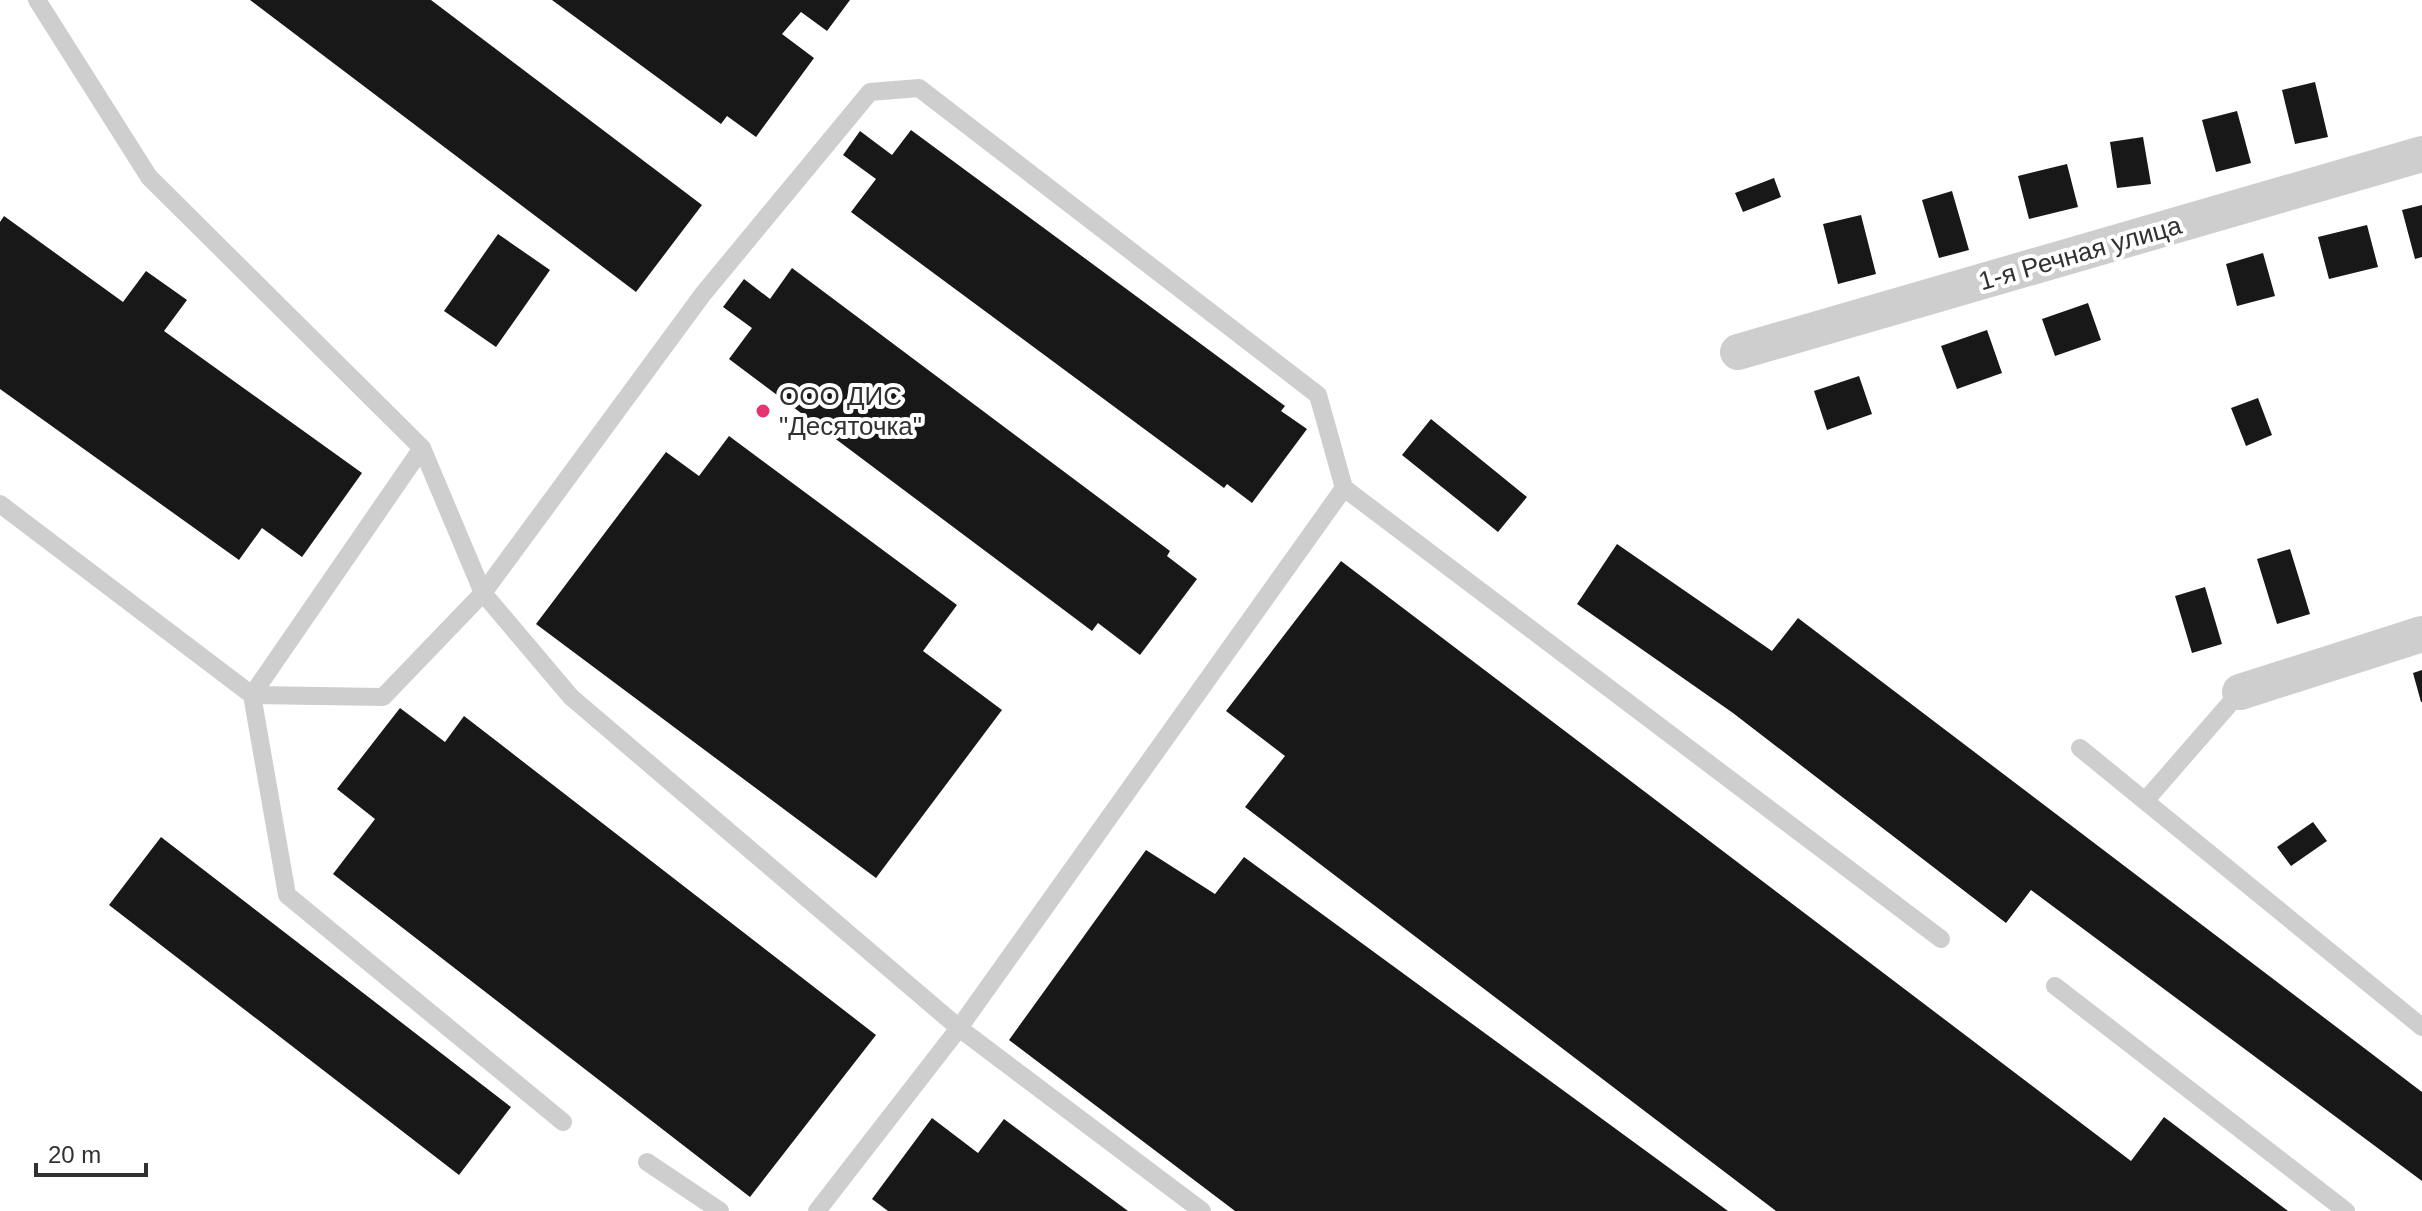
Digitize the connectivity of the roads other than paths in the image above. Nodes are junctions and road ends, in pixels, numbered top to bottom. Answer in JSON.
{"nodes":[{"id":1,"x":37,"y":0,"type":"edge"},
{"id":2,"x":2422,"y":154,"type":"edge"},
{"id":3,"x":1738,"y":352,"type":"dead end"},
{"id":4,"x":422,"y":448,"type":"junction"},
{"id":5,"x":1344,"y":488,"type":"junction"},
{"id":6,"x":0,"y":504,"type":"edge"},
{"id":7,"x":483,"y":593,"type":"junction"},
{"id":8,"x":2422,"y":634,"type":"edge"},
{"id":9,"x":2240,"y":692,"type":"joint"},
{"id":10,"x":252,"y":695,"type":"junction"},
{"id":11,"x":2080,"y":748,"type":"dead end"},
{"id":12,"x":2145,"y":801,"type":"junction"},
{"id":13,"x":1941,"y":939,"type":"dead end"},
{"id":14,"x":2055,"y":986,"type":"dead end"},
{"id":15,"x":2422,"y":1027,"type":"edge"},
{"id":16,"x":959,"y":1028,"type":"junction"},
{"id":17,"x":563,"y":1122,"type":"dead end"},
{"id":18,"x":647,"y":1162,"type":"dead end"},
{"id":19,"x":720,"y":1211,"type":"edge"},
{"id":20,"x":817,"y":1211,"type":"edge"},
{"id":21,"x":1202,"y":1211,"type":"edge"},
{"id":22,"x":2346,"y":1211,"type":"edge"}],
"edges":[{"from":1,"to":4,"type":"lane"},
{"from":2,"to":3,"type":"street","name":"1-я Речная улица"},
{"from":4,"to":7,"type":"lane"},
{"from":4,"to":10,"type":"lane"},
{"from":5,"to":7,"type":"lane"},
{"from":5,"to":13,"type":"lane"},
{"from":5,"to":16,"type":"lane"},
{"from":6,"to":10,"type":"lane"},
{"from":7,"to":10,"type":"lane"},
{"from":7,"to":16,"type":"lane"},
{"from":8,"to":9,"type":"street"},
{"from":9,"to":12,"type":"lane"},
{"from":10,"to":17,"type":"lane"},
{"from":11,"to":12,"type":"lane"},
{"from":12,"to":15,"type":"lane"},
{"from":14,"to":22,"type":"lane"},
{"from":16,"to":20,"type":"lane"},
{"from":16,"to":21,"type":"lane"},
{"from":18,"to":19,"type":"lane"}]}
